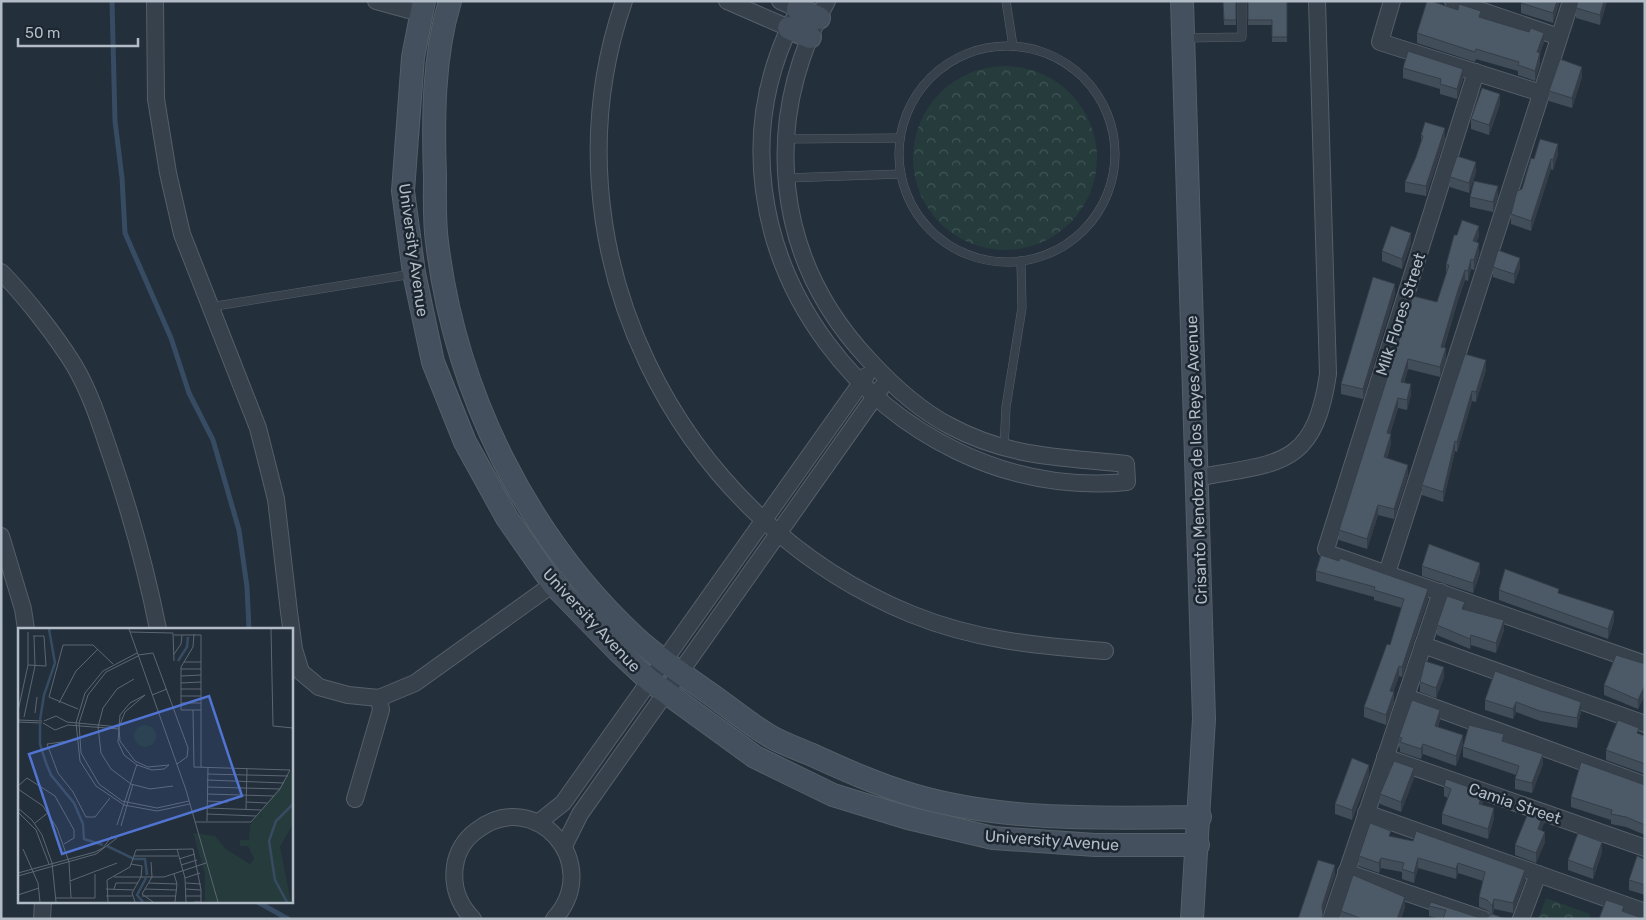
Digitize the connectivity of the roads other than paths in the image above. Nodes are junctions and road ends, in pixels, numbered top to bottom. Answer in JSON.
{"nodes":[{"id":1,"x":155,"y":1,"type":"edge"},
{"id":2,"x":376,"y":1,"type":"edge"},
{"id":3,"x":450,"y":1,"type":"edge"},
{"id":4,"x":624,"y":1,"type":"edge"},
{"id":5,"x":726,"y":1,"type":"edge"},
{"id":6,"x":1006,"y":1,"type":"edge"},
{"id":7,"x":1182,"y":1,"type":"edge"},
{"id":8,"x":1242,"y":1,"type":"edge"},
{"id":9,"x":1317,"y":1,"type":"edge"},
{"id":10,"x":1392,"y":1,"type":"edge"},
{"id":11,"x":1453,"y":1,"type":"edge"},
{"id":12,"x":1571,"y":1,"type":"edge"},
{"id":13,"x":422,"y":7,"type":"edge"},
{"id":14,"x":804,"y":13,"type":"edge"},
{"id":15,"x":1559,"y":37,"type":"junction"},
{"id":16,"x":1183,"y":38,"type":"junction"},
{"id":17,"x":1013,"y":46,"type":"junction"},
{"id":18,"x":1476,"y":72,"type":"junction"},
{"id":19,"x":1541,"y":93,"type":"junction"},
{"id":20,"x":900,"y":138,"type":"junction"},
{"id":21,"x":785,"y":139,"type":"junction"},
{"id":22,"x":900,"y":174,"type":"junction"},
{"id":23,"x":786,"y":178,"type":"junction"},
{"id":24,"x":1021,"y":261,"type":"junction"},
{"id":25,"x":1,"y":272,"type":"edge"},
{"id":26,"x":414,"y":274,"type":"junction"},
{"id":27,"x":210,"y":307,"type":"junction"},
{"id":28,"x":873,"y":366,"type":"junction"},
{"id":29,"x":886,"y":380,"type":"junction"},
{"id":30,"x":861,"y":383,"type":"junction"},
{"id":31,"x":875,"y":396,"type":"junction"},
{"id":32,"x":1004,"y":449,"type":"junction"},
{"id":33,"x":1196,"y":478,"type":"junction"},
{"id":34,"x":763,"y":521,"type":"junction"},
{"id":35,"x":777,"y":534,"type":"junction"},
{"id":36,"x":1,"y":536,"type":"edge"},
{"id":37,"x":1387,"y":573,"type":"junction"},
{"id":38,"x":553,"y":584,"type":"junction"},
{"id":39,"x":1441,"y":592,"type":"junction"},
{"id":40,"x":26,"y":628,"type":"edge"},
{"id":41,"x":158,"y":628,"type":"edge"},
{"id":42,"x":291,"y":628,"type":"edge"},
{"id":43,"x":292,"y":634,"type":"edge"},
{"id":44,"x":1423,"y":645,"type":"junction"},
{"id":45,"x":1105,"y":651,"type":"dead end"},
{"id":46,"x":1645,"y":664,"type":"edge"},
{"id":47,"x":671,"y":666,"type":"junction"},
{"id":48,"x":657,"y":686,"type":"junction"},
{"id":49,"x":1406,"y":697,"type":"junction"},
{"id":50,"x":379,"y":698,"type":"junction"},
{"id":51,"x":1645,"y":724,"type":"edge"},
{"id":52,"x":1385,"y":757,"type":"junction"},
{"id":53,"x":1645,"y":784,"type":"edge"},
{"id":54,"x":355,"y":799,"type":"dead end"},
{"id":55,"x":1366,"y":813,"type":"junction"},
{"id":56,"x":1200,"y":817,"type":"junction"},
{"id":57,"x":538,"y":823,"type":"junction"},
{"id":58,"x":1198,"y":845,"type":"junction"},
{"id":59,"x":564,"y":846,"type":"junction"},
{"id":60,"x":1645,"y":848,"type":"edge"},
{"id":61,"x":1346,"y":872,"type":"junction"},
{"id":62,"x":1538,"y":874,"type":"junction"},
{"id":63,"x":43,"y":902,"type":"edge"},
{"id":64,"x":459,"y":912,"type":"edge"},
{"id":65,"x":1645,"y":912,"type":"edge"},
{"id":66,"x":42,"y":919,"type":"edge"},
{"id":67,"x":473,"y":919,"type":"edge"},
{"id":68,"x":554,"y":919,"type":"edge"},
{"id":69,"x":1192,"y":919,"type":"edge"},
{"id":70,"x":1331,"y":919,"type":"edge"},
{"id":71,"x":1483,"y":919,"type":"edge"},
{"id":72,"x":1521,"y":919,"type":"edge"}],
"edges":[{"from":1,"to":27,"type":"street"},
{"from":2,"to":13,"type":"street"},
{"from":3,"to":47,"type":"street","name":"University Avenue"},
{"from":4,"to":34,"type":"street"},
{"from":5,"to":14,"type":"street"},
{"from":6,"to":17,"type":"lane"},
{"from":7,"to":16,"type":"street","name":"Crisanto Mendoza de los Reyes Avenue"},
{"from":8,"to":16,"type":"lane"},
{"from":9,"to":33,"type":"street"},
{"from":10,"to":18,"type":"street"},
{"from":11,"to":15,"type":"street"},
{"from":12,"to":15,"type":"street"},
{"from":13,"to":26,"type":"street","name":"University Avenue"},
{"from":14,"to":21,"type":"street"},
{"from":14,"to":30,"type":"street"},
{"from":15,"to":19,"type":"street"},
{"from":16,"to":33,"type":"street","name":"Crisanto Mendoza de los Reyes Avenue"},
{"from":17,"to":20,"type":"lane"},
{"from":17,"to":24,"type":"lane"},
{"from":18,"to":19,"type":"street"},
{"from":18,"to":37,"type":"street","name":"Milk Flores Street"},
{"from":19,"to":37,"type":"street"},
{"from":20,"to":21,"type":"lane"},
{"from":20,"to":22,"type":"lane"},
{"from":21,"to":23,"type":"street"},
{"from":22,"to":23,"type":"lane"},
{"from":22,"to":24,"type":"lane"},
{"from":23,"to":28,"type":"street"},
{"from":24,"to":32,"type":"lane"},
{"from":25,"to":41,"type":"street"},
{"from":26,"to":27,"type":"lane"},
{"from":26,"to":38,"type":"street","name":"University Avenue"},
{"from":27,"to":42,"type":"street"},
{"from":28,"to":29,"type":"street"},
{"from":28,"to":30,"type":"street"},
{"from":29,"to":31,"type":"street"},
{"from":29,"to":32,"type":"street"},
{"from":30,"to":31,"type":"street"},
{"from":30,"to":34,"type":"street"},
{"from":31,"to":32,"type":"street"},
{"from":31,"to":35,"type":"street"},
{"from":33,"to":56,"type":"street","name":"Crisanto Mendoza de los Reyes Avenue"},
{"from":34,"to":35,"type":"street"},
{"from":34,"to":47,"type":"street"},
{"from":35,"to":45,"type":"street"},
{"from":35,"to":47,"type":"street"},
{"from":36,"to":40,"type":"street"},
{"from":37,"to":39,"type":"street"},
{"from":38,"to":48,"type":"street","name":"University Avenue"},
{"from":38,"to":50,"type":"street"},
{"from":39,"to":44,"type":"street"},
{"from":39,"to":46,"type":"street"},
{"from":43,"to":50,"type":"street"},
{"from":44,"to":49,"type":"street"},
{"from":44,"to":51,"type":"street"},
{"from":47,"to":48,"type":"street"},
{"from":47,"to":56,"type":"street","name":"University Avenue"},
{"from":48,"to":57,"type":"street"},
{"from":48,"to":58,"type":"street","name":"University Avenue"},
{"from":48,"to":59,"type":"street"},
{"from":49,"to":52,"type":"street"},
{"from":49,"to":53,"type":"street"},
{"from":50,"to":54,"type":"street"},
{"from":52,"to":55,"type":"street"},
{"from":52,"to":60,"type":"street","name":"Camia Street"},
{"from":55,"to":61,"type":"street"},
{"from":55,"to":62,"type":"street"},
{"from":56,"to":58,"type":"street","name":"Crisanto Mendoza de los Reyes Avenue"},
{"from":57,"to":59,"type":"street"},
{"from":57,"to":64,"type":"street"},
{"from":58,"to":69,"type":"street","name":"Crisanto Mendoza de los Reyes Avenue"},
{"from":59,"to":68,"type":"street"},
{"from":61,"to":70,"type":"street"},
{"from":61,"to":71,"type":"street"},
{"from":62,"to":65,"type":"street"},
{"from":62,"to":72,"type":"street"},
{"from":63,"to":66,"type":"street"},
{"from":64,"to":67,"type":"street"}]}
